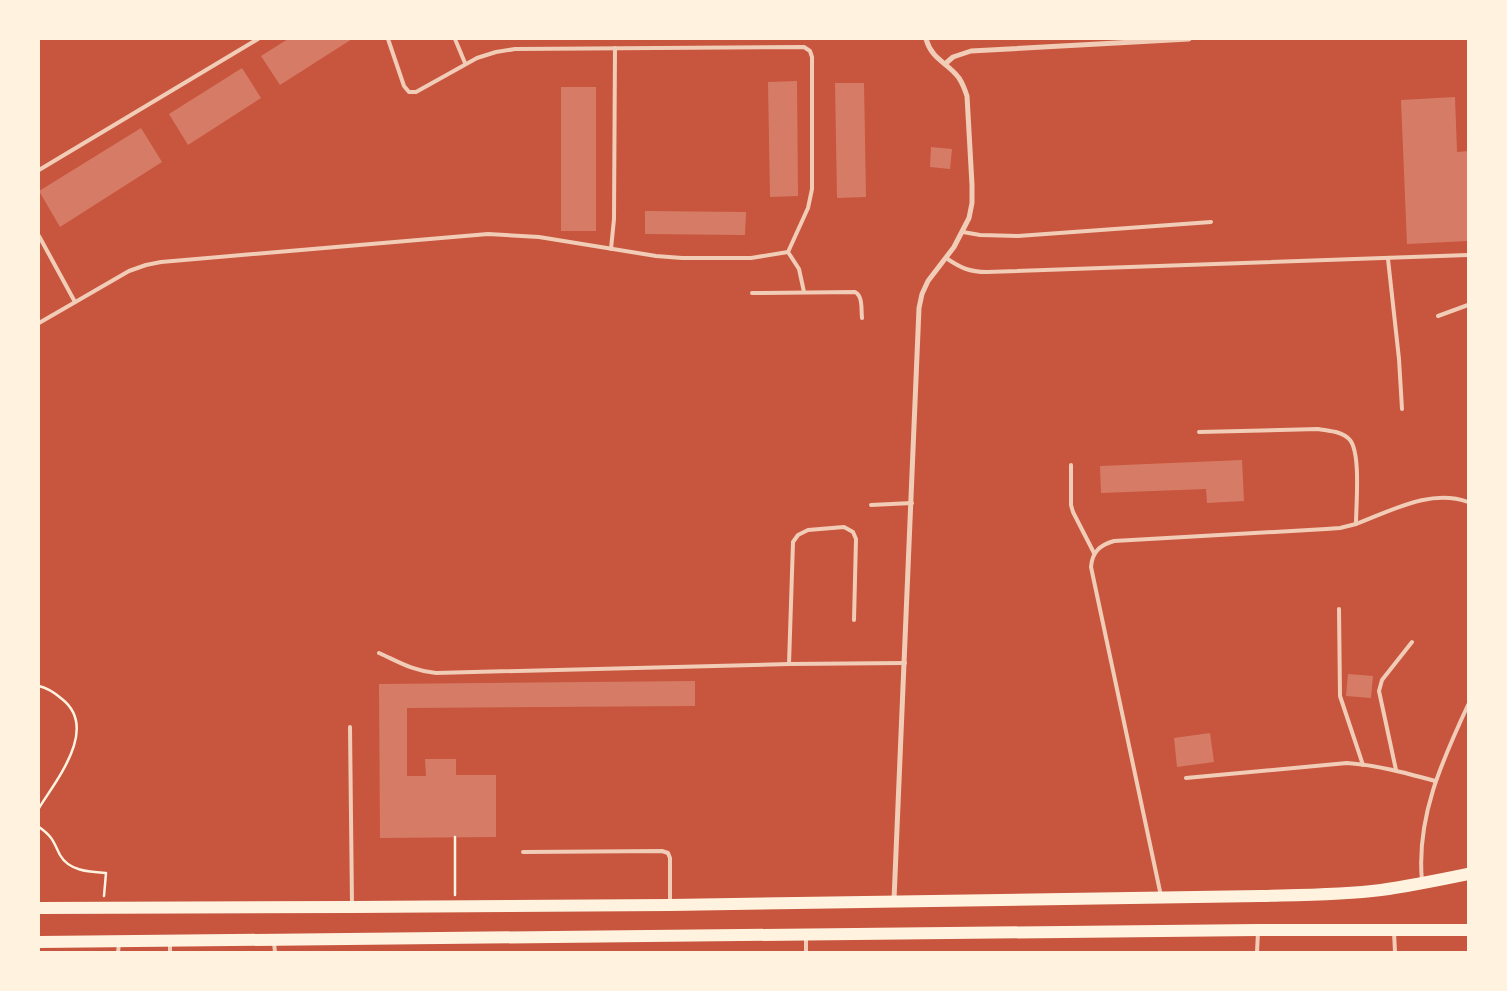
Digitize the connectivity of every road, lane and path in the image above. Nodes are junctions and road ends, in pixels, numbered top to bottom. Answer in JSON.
{"nodes":[{"id":1,"x":258,"y":39,"type":"edge"},
{"id":2,"x":388,"y":39,"type":"edge"},
{"id":3,"x":455,"y":39,"type":"edge"},
{"id":4,"x":926,"y":39,"type":"edge"},
{"id":5,"x":1188,"y":39,"type":"edge"},
{"id":6,"x":615,"y":48,"type":"junction"},
{"id":7,"x":465,"y":64,"type":"junction"},
{"id":8,"x":945,"y":64,"type":"junction"},
{"id":9,"x":39,"y":170,"type":"edge"},
{"id":10,"x":1211,"y":222,"type":"dead end"},
{"id":11,"x":963,"y":232,"type":"junction"},
{"id":12,"x":39,"y":236,"type":"edge"},
{"id":13,"x":611,"y":249,"type":"junction"},
{"id":14,"x":788,"y":252,"type":"junction"},
{"id":15,"x":1468,"y":255,"type":"edge"},
{"id":16,"x":946,"y":258,"type":"junction"},
{"id":17,"x":1388,"y":259,"type":"junction"},
{"id":18,"x":752,"y":292,"type":"dead end"},
{"id":19,"x":804,"y":292,"type":"junction"},
{"id":20,"x":75,"y":302,"type":"junction"},
{"id":21,"x":1468,"y":305,"type":"edge"},
{"id":22,"x":1438,"y":316,"type":"dead end"},
{"id":23,"x":862,"y":318,"type":"dead end"},
{"id":24,"x":39,"y":323,"type":"edge"},
{"id":25,"x":1402,"y":409,"type":"dead end"},
{"id":26,"x":1199,"y":432,"type":"dead end"},
{"id":27,"x":1071,"y":464,"type":"dead end"},
{"id":28,"x":1468,"y":502,"type":"edge"},
{"id":29,"x":912,"y":504,"type":"junction"},
{"id":30,"x":871,"y":505,"type":"dead end"},
{"id":31,"x":1356,"y":524,"type":"junction"},
{"id":32,"x":1094,"y":553,"type":"junction"},
{"id":33,"x":1339,"y":610,"type":"dead end"},
{"id":34,"x":854,"y":620,"type":"dead end"},
{"id":35,"x":1412,"y":642,"type":"dead end"},
{"id":36,"x":379,"y":653,"type":"dead end"},
{"id":37,"x":789,"y":664,"type":"junction"},
{"id":38,"x":905,"y":664,"type":"junction"},
{"id":39,"x":39,"y":686,"type":"edge"},
{"id":40,"x":1468,"y":705,"type":"edge"},
{"id":41,"x":350,"y":727,"type":"dead end"},
{"id":42,"x":1363,"y":764,"type":"junction"},
{"id":43,"x":1396,"y":770,"type":"junction"},
{"id":44,"x":1186,"y":778,"type":"dead end"},
{"id":45,"x":1435,"y":781,"type":"junction"},
{"id":46,"x":39,"y":808,"type":"edge"},
{"id":47,"x":39,"y":827,"type":"edge"},
{"id":48,"x":455,"y":837,"type":"dead end"},
{"id":49,"x":524,"y":852,"type":"dead end"},
{"id":50,"x":1468,"y":874,"type":"edge"},
{"id":51,"x":1422,"y":884,"type":"junction"},
{"id":52,"x":96,"y":896,"type":"dead end"},
{"id":53,"x":1161,"y":898,"type":"junction"},
{"id":54,"x":894,"y":901,"type":"junction"},
{"id":55,"x":670,"y":905,"type":"junction"},
{"id":56,"x":455,"y":906,"type":"junction"},
{"id":57,"x":352,"y":907,"type":"junction"},
{"id":58,"x":39,"y":908,"type":"edge"},
{"id":59,"x":1258,"y":930,"type":"junction"},
{"id":60,"x":1394,"y":930,"type":"junction"},
{"id":61,"x":1468,"y":930,"type":"edge"},
{"id":62,"x":806,"y":935,"type":"junction"},
{"id":63,"x":39,"y":942,"type":"edge"},
{"id":64,"x":274,"y":946,"type":"edge"},
{"id":65,"x":118,"y":947,"type":"edge"},
{"id":66,"x":170,"y":947,"type":"edge"},
{"id":67,"x":806,"y":952,"type":"edge"},
{"id":68,"x":1257,"y":952,"type":"edge"},
{"id":69,"x":1395,"y":952,"type":"edge"}],
"edges":[{"from":1,"to":9,"type":"lane"},
{"from":2,"to":7,"type":"lane"},
{"from":3,"to":7,"type":"lane"},
{"from":4,"to":8,"type":"street"},
{"from":5,"to":8,"type":"street"},
{"from":6,"to":7,"type":"lane"},
{"from":6,"to":13,"type":"lane"},
{"from":6,"to":14,"type":"lane"},
{"from":8,"to":11,"type":"street"},
{"from":10,"to":11,"type":"lane"},
{"from":11,"to":16,"type":"street"},
{"from":12,"to":20,"type":"lane"},
{"from":13,"to":14,"type":"lane"},
{"from":13,"to":20,"type":"lane"},
{"from":14,"to":19,"type":"lane"},
{"from":15,"to":17,"type":"lane"},
{"from":16,"to":17,"type":"lane"},
{"from":16,"to":29,"type":"street"},
{"from":17,"to":25,"type":"lane"},
{"from":18,"to":19,"type":"lane"},
{"from":19,"to":23,"type":"lane"},
{"from":20,"to":24,"type":"lane"},
{"from":21,"to":22,"type":"lane"},
{"from":26,"to":31,"type":"lane"},
{"from":27,"to":32,"type":"lane"},
{"from":28,"to":31,"type":"lane"},
{"from":29,"to":30,"type":"lane"},
{"from":29,"to":38,"type":"street"},
{"from":31,"to":32,"type":"lane"},
{"from":32,"to":53,"type":"lane"},
{"from":33,"to":42,"type":"lane"},
{"from":34,"to":37,"type":"lane"},
{"from":35,"to":43,"type":"lane"},
{"from":36,"to":37,"type":"lane"},
{"from":37,"to":38,"type":"lane"},
{"from":38,"to":54,"type":"street"},
{"from":39,"to":46,"type":"path"},
{"from":40,"to":45,"type":"lane"},
{"from":41,"to":57,"type":"lane"},
{"from":42,"to":43,"type":"lane"},
{"from":42,"to":44,"type":"lane"},
{"from":43,"to":45,"type":"lane"},
{"from":45,"to":51,"type":"lane"},
{"from":47,"to":52,"type":"path"},
{"from":48,"to":56,"type":"path"},
{"from":49,"to":55,"type":"lane"},
{"from":50,"to":51,"type":"main road"},
{"from":51,"to":53,"type":"main road"},
{"from":53,"to":54,"type":"main road"},
{"from":54,"to":55,"type":"main road"},
{"from":55,"to":56,"type":"main road"},
{"from":56,"to":57,"type":"main road"},
{"from":57,"to":58,"type":"main road"},
{"from":59,"to":60,"type":"main road"},
{"from":59,"to":62,"type":"main road"},
{"from":59,"to":68,"type":"lane"},
{"from":60,"to":61,"type":"main road"},
{"from":60,"to":69,"type":"lane"},
{"from":62,"to":64,"type":"main road"},
{"from":62,"to":67,"type":"lane"},
{"from":63,"to":65,"type":"main road"},
{"from":64,"to":66,"type":"main road"},
{"from":65,"to":66,"type":"main road"}]}
